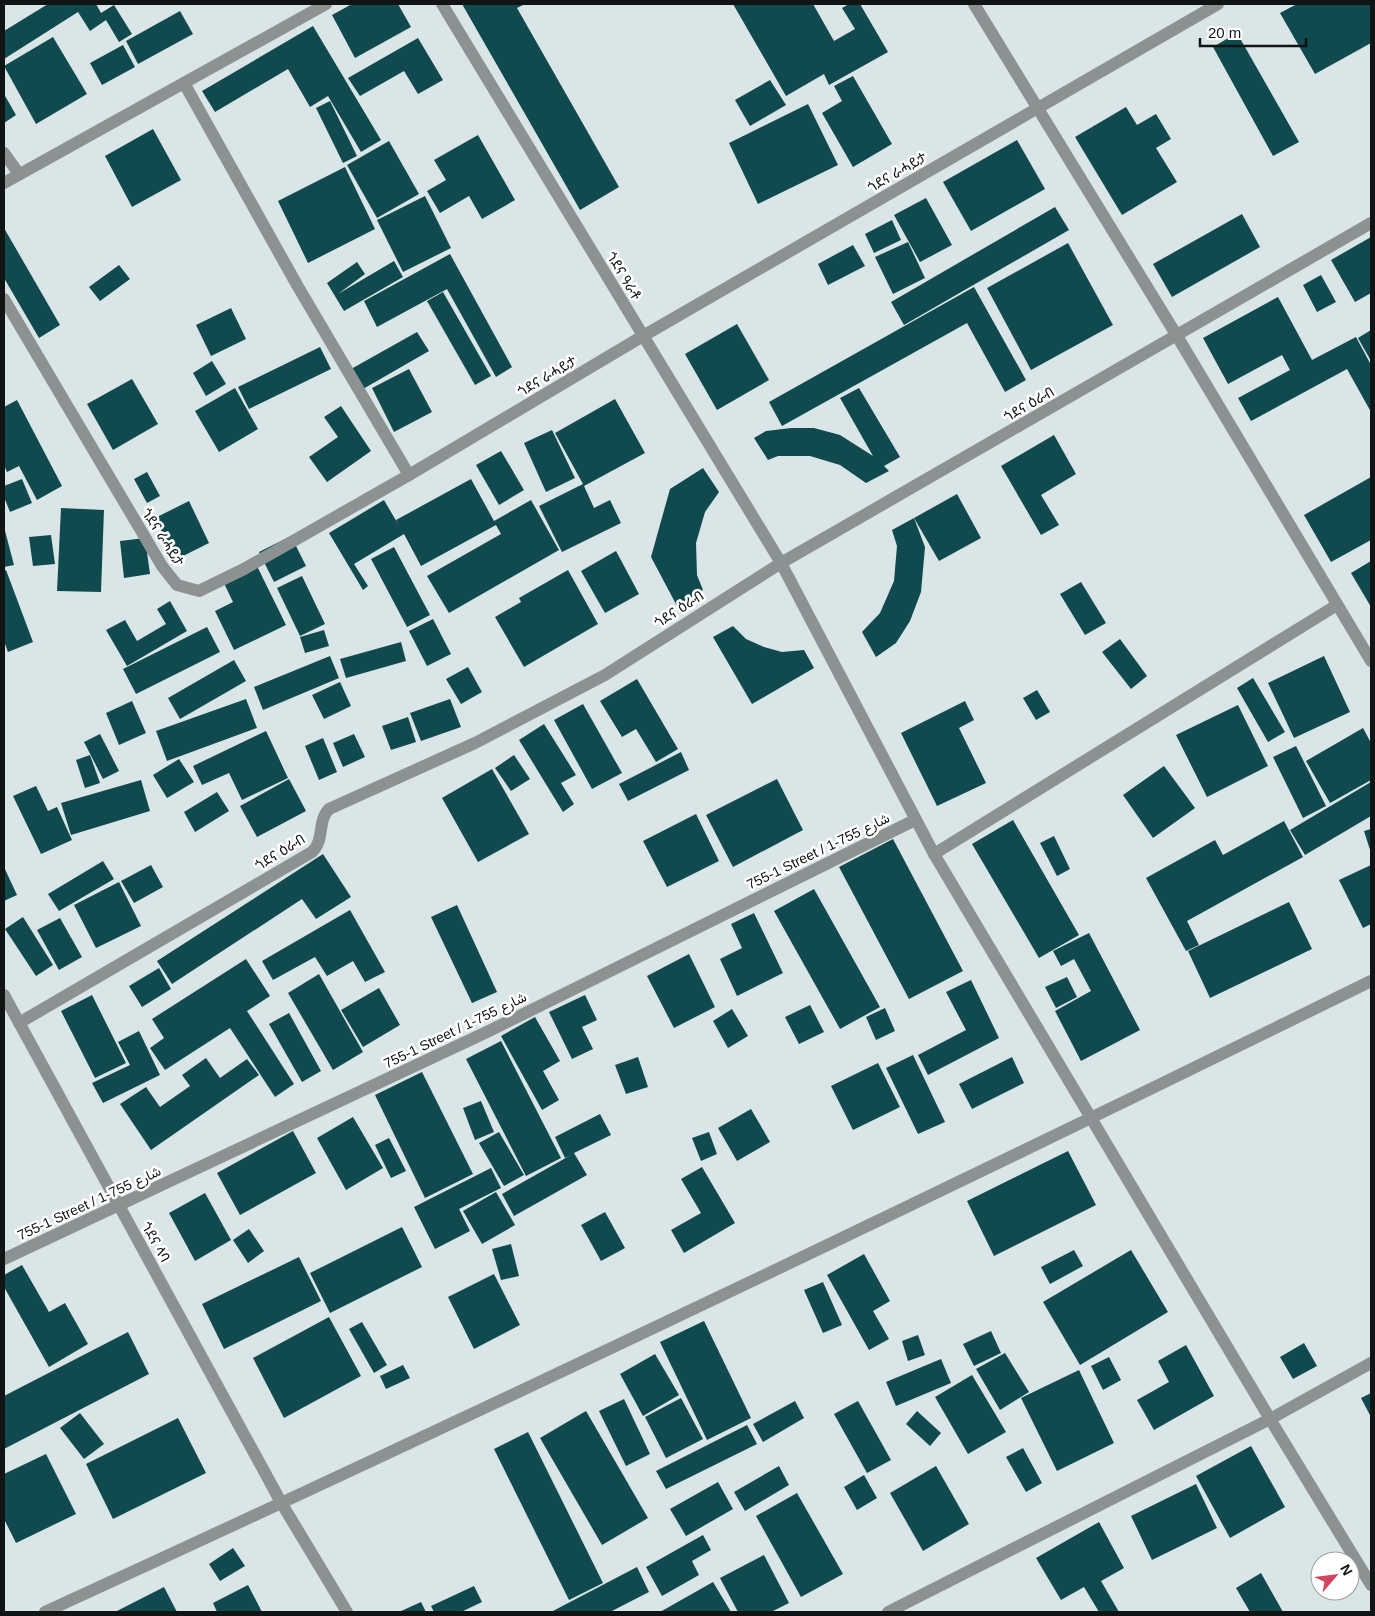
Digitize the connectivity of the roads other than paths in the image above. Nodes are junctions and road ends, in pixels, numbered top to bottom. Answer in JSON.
{"nodes":[{"id":1,"x":326,"y":4,"type":"edge"},
{"id":2,"x":442,"y":4,"type":"edge"},
{"id":3,"x":974,"y":4,"type":"edge"},
{"id":4,"x":1218,"y":4,"type":"edge"},
{"id":5,"x":184,"y":83,"type":"junction"},
{"id":6,"x":1037,"y":108,"type":"junction"},
{"id":7,"x":4,"y":153,"type":"edge"},
{"id":8,"x":19,"y":174,"type":"junction"},
{"id":9,"x":4,"y":183,"type":"edge"},
{"id":10,"x":1371,"y":223,"type":"edge"},
{"id":11,"x":4,"y":299,"type":"edge"},
{"id":12,"x":643,"y":336,"type":"junction"},
{"id":13,"x":1178,"y":336,"type":"junction"},
{"id":14,"x":409,"y":475,"type":"junction"},
{"id":15,"x":781,"y":563,"type":"junction"},
{"id":16,"x":1337,"y":605,"type":"junction"},
{"id":17,"x":1371,"y":661,"type":"edge"},
{"id":18,"x":915,"y":820,"type":"junction"},
{"id":19,"x":934,"y":854,"type":"junction"},
{"id":20,"x":1371,"y":981,"type":"edge"},
{"id":21,"x":4,"y":995,"type":"edge"},
{"id":22,"x":19,"y":1023,"type":"junction"},
{"id":23,"x":1092,"y":1118,"type":"junction"},
{"id":24,"x":119,"y":1206,"type":"junction"},
{"id":25,"x":4,"y":1259,"type":"edge"},
{"id":26,"x":1371,"y":1363,"type":"edge"},
{"id":27,"x":1270,"y":1419,"type":"junction"},
{"id":28,"x":282,"y":1504,"type":"junction"},
{"id":29,"x":1371,"y":1585,"type":"edge"},
{"id":30,"x":45,"y":1612,"type":"edge"},
{"id":31,"x":347,"y":1612,"type":"edge"},
{"id":32,"x":888,"y":1612,"type":"edge"}],
"edges":[{"from":1,"to":5,"type":"street"},
{"from":2,"to":12,"type":"street","name":"ጎደና ዓራቶ"},
{"from":3,"to":6,"type":"street"},
{"from":4,"to":6,"type":"street","name":"ጎደና ራሓይታ"},
{"from":5,"to":8,"type":"street"},
{"from":5,"to":14,"type":"street"},
{"from":6,"to":12,"type":"street","name":"ጎደና ራሓይታ"},
{"from":6,"to":13,"type":"street"},
{"from":7,"to":8,"type":"street"},
{"from":8,"to":9,"type":"street"},
{"from":10,"to":13,"type":"street","name":"ጎደና ዕራብ"},
{"from":11,"to":14,"type":"street","name":"ጎደና ራሓይታ"},
{"from":12,"to":14,"type":"street","name":"ጎደና ራሓይታ"},
{"from":12,"to":15,"type":"street","name":"ጎደና ዓራቶ"},
{"from":13,"to":15,"type":"street","name":"ጎደና ዕራብ"},
{"from":13,"to":16,"type":"street"},
{"from":15,"to":18,"type":"street","name":"ጎደና ዓራቶ"},
{"from":15,"to":22,"type":"street","name":"ጎደና ዕራብ"},
{"from":16,"to":17,"type":"street"},
{"from":16,"to":19,"type":"street"},
{"from":18,"to":19,"type":"street","name":"ጎደና ዓራቶ"},
{"from":18,"to":24,"type":"street","name":"755-1 Street / شارع 755-1"},
{"from":19,"to":23,"type":"street","name":"ጎደና ዓራቶ"},
{"from":20,"to":23,"type":"street"},
{"from":21,"to":22,"type":"street","name":"ጎደና ላባ"},
{"from":22,"to":24,"type":"street","name":"ጎደና ላባ"},
{"from":23,"to":27,"type":"street","name":"ጎደና ዓራቶ"},
{"from":23,"to":28,"type":"street"},
{"from":24,"to":25,"type":"street","name":"755-1 Street / شارع 755-1"},
{"from":24,"to":28,"type":"street","name":"ጎደና ላባ"},
{"from":26,"to":27,"type":"street"},
{"from":27,"to":29,"type":"street","name":"ጎደና ዓራቶ"},
{"from":27,"to":32,"type":"street"},
{"from":28,"to":30,"type":"street"},
{"from":28,"to":31,"type":"street","name":"ጎደና ላባ"}]}
